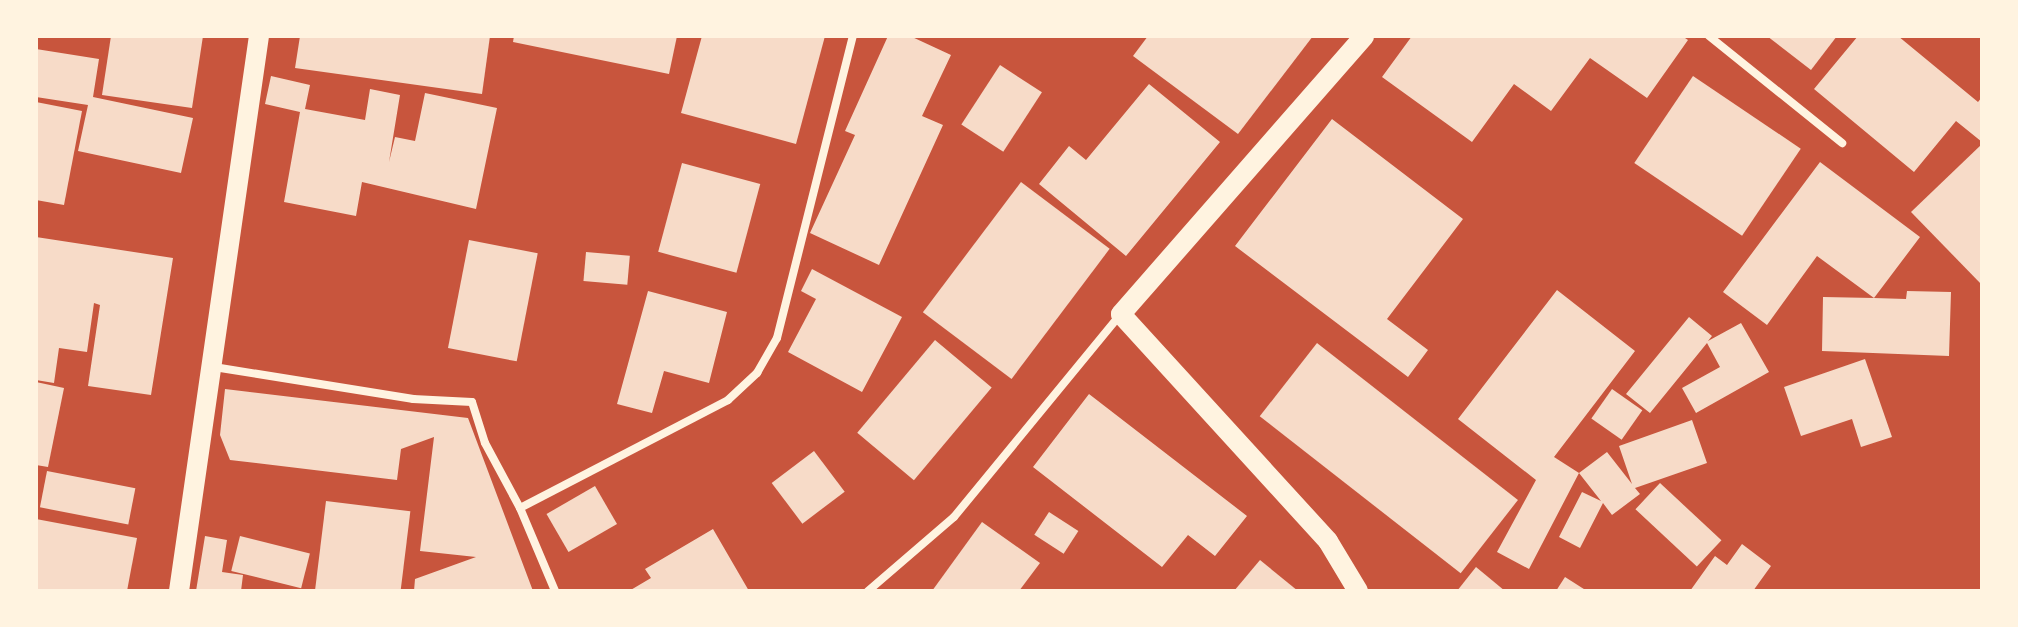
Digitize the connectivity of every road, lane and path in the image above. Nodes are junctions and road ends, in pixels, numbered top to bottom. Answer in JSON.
{"nodes":[{"id":1,"x":259,"y":36,"type":"edge"},
{"id":2,"x":853,"y":36,"type":"edge"},
{"id":3,"x":1364,"y":36,"type":"edge"},
{"id":4,"x":1709,"y":36,"type":"edge"},
{"id":5,"x":1842,"y":143,"type":"dead end"},
{"id":6,"x":1121,"y":314,"type":"junction"},
{"id":7,"x":210,"y":367,"type":"junction"},
{"id":8,"x":520,"y":508,"type":"junction"},
{"id":9,"x":179,"y":591,"type":"edge"},
{"id":10,"x":555,"y":591,"type":"edge"},
{"id":11,"x":868,"y":591,"type":"edge"},
{"id":12,"x":1358,"y":591,"type":"edge"}],
"edges":[{"from":1,"to":7,"type":"main road"},
{"from":2,"to":8,"type":"street"},
{"from":3,"to":6,"type":"main road"},
{"from":4,"to":5,"type":"street"},
{"from":6,"to":11,"type":"street"},
{"from":6,"to":12,"type":"main road"},
{"from":7,"to":8,"type":"street"},
{"from":7,"to":9,"type":"main road"},
{"from":8,"to":10,"type":"street"}]}
